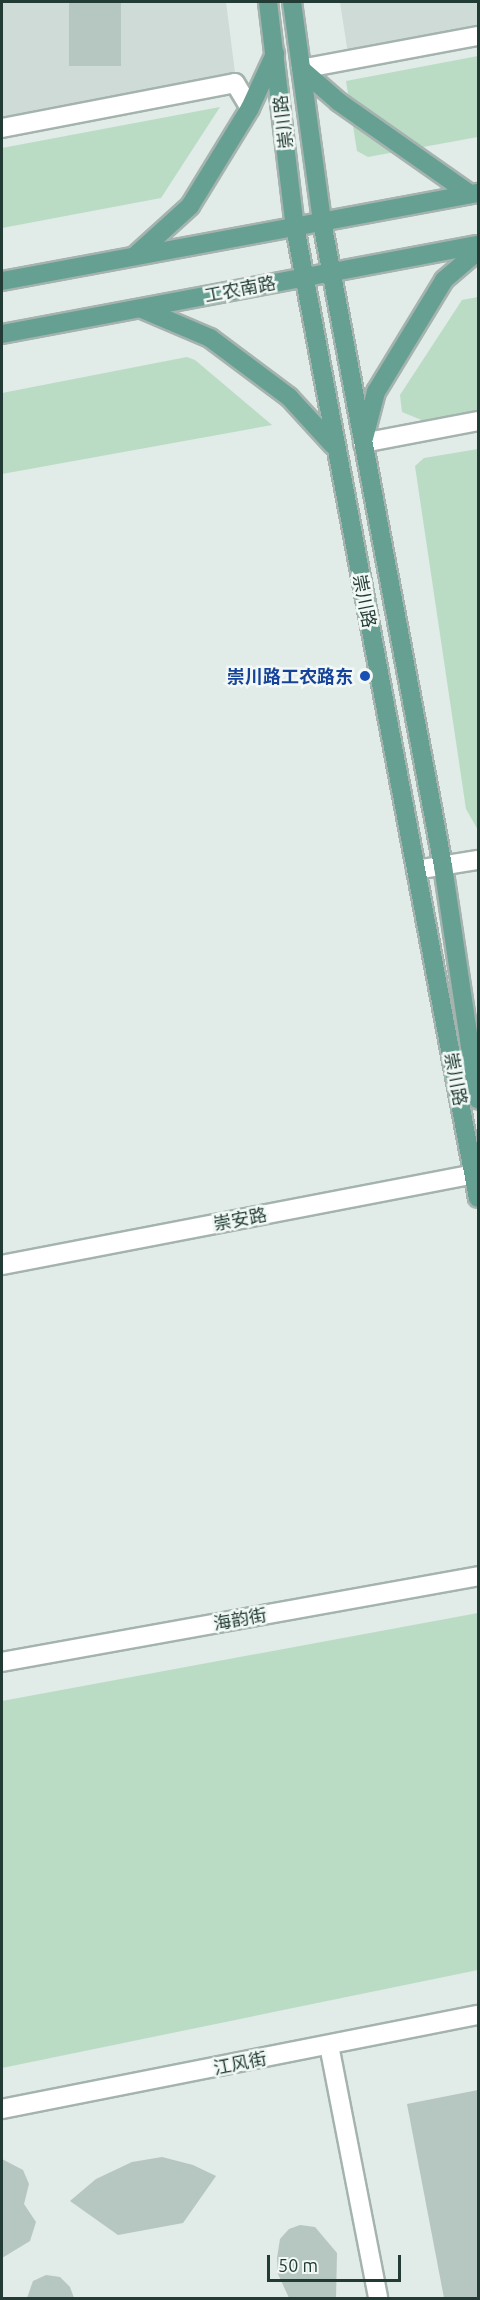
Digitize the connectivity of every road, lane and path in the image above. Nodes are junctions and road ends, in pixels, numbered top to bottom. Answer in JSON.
{"nodes":[{"id":1,"x":268,"y":2,"type":"edge"},
{"id":2,"x":292,"y":2,"type":"edge"},
{"id":3,"x":478,"y":36,"type":"edge"},
{"id":4,"x":275,"y":54,"type":"junction"},
{"id":5,"x":301,"y":69,"type":"junction"},
{"id":6,"x":250,"y":108,"type":"junction"},
{"id":7,"x":2,"y":128,"type":"edge"},
{"id":8,"x":474,"y":194,"type":"edge"},
{"id":9,"x":322,"y":222,"type":"junction"},
{"id":10,"x":295,"y":227,"type":"junction"},
{"id":11,"x":478,"y":245,"type":"edge"},
{"id":12,"x":478,"y":251,"type":"edge"},
{"id":13,"x":136,"y":255,"type":"junction"},
{"id":14,"x":331,"y":272,"type":"junction"},
{"id":15,"x":304,"y":276,"type":"junction"},
{"id":16,"x":2,"y":281,"type":"edge"},
{"id":17,"x":142,"y":309,"type":"junction"},
{"id":18,"x":2,"y":334,"type":"edge"},
{"id":19,"x":478,"y":421,"type":"edge"},
{"id":20,"x":363,"y":443,"type":"junction"},
{"id":21,"x":334,"y":446,"type":"junction"},
{"id":22,"x":478,"y":860,"type":"edge"},
{"id":23,"x":443,"y":866,"type":"junction"},
{"id":24,"x":416,"y":870,"type":"junction"},
{"id":25,"x":478,"y":1099,"type":"edge"},
{"id":26,"x":476,"y":1173,"type":"edge"},
{"id":27,"x":478,"y":1198,"type":"edge"},
{"id":28,"x":2,"y":1265,"type":"edge"},
{"id":29,"x":478,"y":1576,"type":"edge"},
{"id":30,"x":2,"y":1662,"type":"edge"},
{"id":31,"x":478,"y":2015,"type":"edge"},
{"id":32,"x":329,"y":2045,"type":"junction"},
{"id":33,"x":2,"y":2109,"type":"edge"},
{"id":34,"x":378,"y":2298,"type":"edge"}],
"edges":[{"from":1,"to":4,"type":"main road","name":"崇川路"},
{"from":2,"to":5,"type":"main road","name":"崇川路"},
{"from":3,"to":5,"type":"street"},
{"from":4,"to":6,"type":"main road"},
{"from":4,"to":10,"type":"main road","name":"崇川路"},
{"from":5,"to":8,"type":"main road"},
{"from":5,"to":9,"type":"main road","name":"崇川路"},
{"from":6,"to":7,"type":"street"},
{"from":6,"to":13,"type":"main road"},
{"from":8,"to":9,"type":"main road"},
{"from":9,"to":10,"type":"main road"},
{"from":9,"to":14,"type":"main road","name":"崇川路"},
{"from":10,"to":13,"type":"main road"},
{"from":10,"to":15,"type":"main road","name":"崇川路"},
{"from":11,"to":14,"type":"main road","name":"工农南路"},
{"from":12,"to":20,"type":"main road"},
{"from":13,"to":16,"type":"main road"},
{"from":14,"to":15,"type":"main road","name":"工农南路"},
{"from":14,"to":20,"type":"main road","name":"崇川路"},
{"from":15,"to":17,"type":"main road","name":"工农南路"},
{"from":15,"to":21,"type":"main road","name":"崇川路"},
{"from":17,"to":18,"type":"main road","name":"工农南路"},
{"from":17,"to":21,"type":"main road"},
{"from":19,"to":20,"type":"street"},
{"from":20,"to":23,"type":"main road","name":"崇川路"},
{"from":21,"to":24,"type":"main road","name":"崇川路"},
{"from":22,"to":23,"type":"street"},
{"from":23,"to":24,"type":"street"},
{"from":23,"to":25,"type":"main road","name":"崇川路"},
{"from":24,"to":26,"type":"main road","name":"崇川路"},
{"from":26,"to":27,"type":"main road","name":"崇川路"},
{"from":26,"to":28,"type":"street","name":"崇安路"},
{"from":29,"to":30,"type":"street","name":"海韵街"},
{"from":31,"to":32,"type":"street","name":"江风街"},
{"from":32,"to":33,"type":"street","name":"江风街"},
{"from":32,"to":34,"type":"street"}]}
